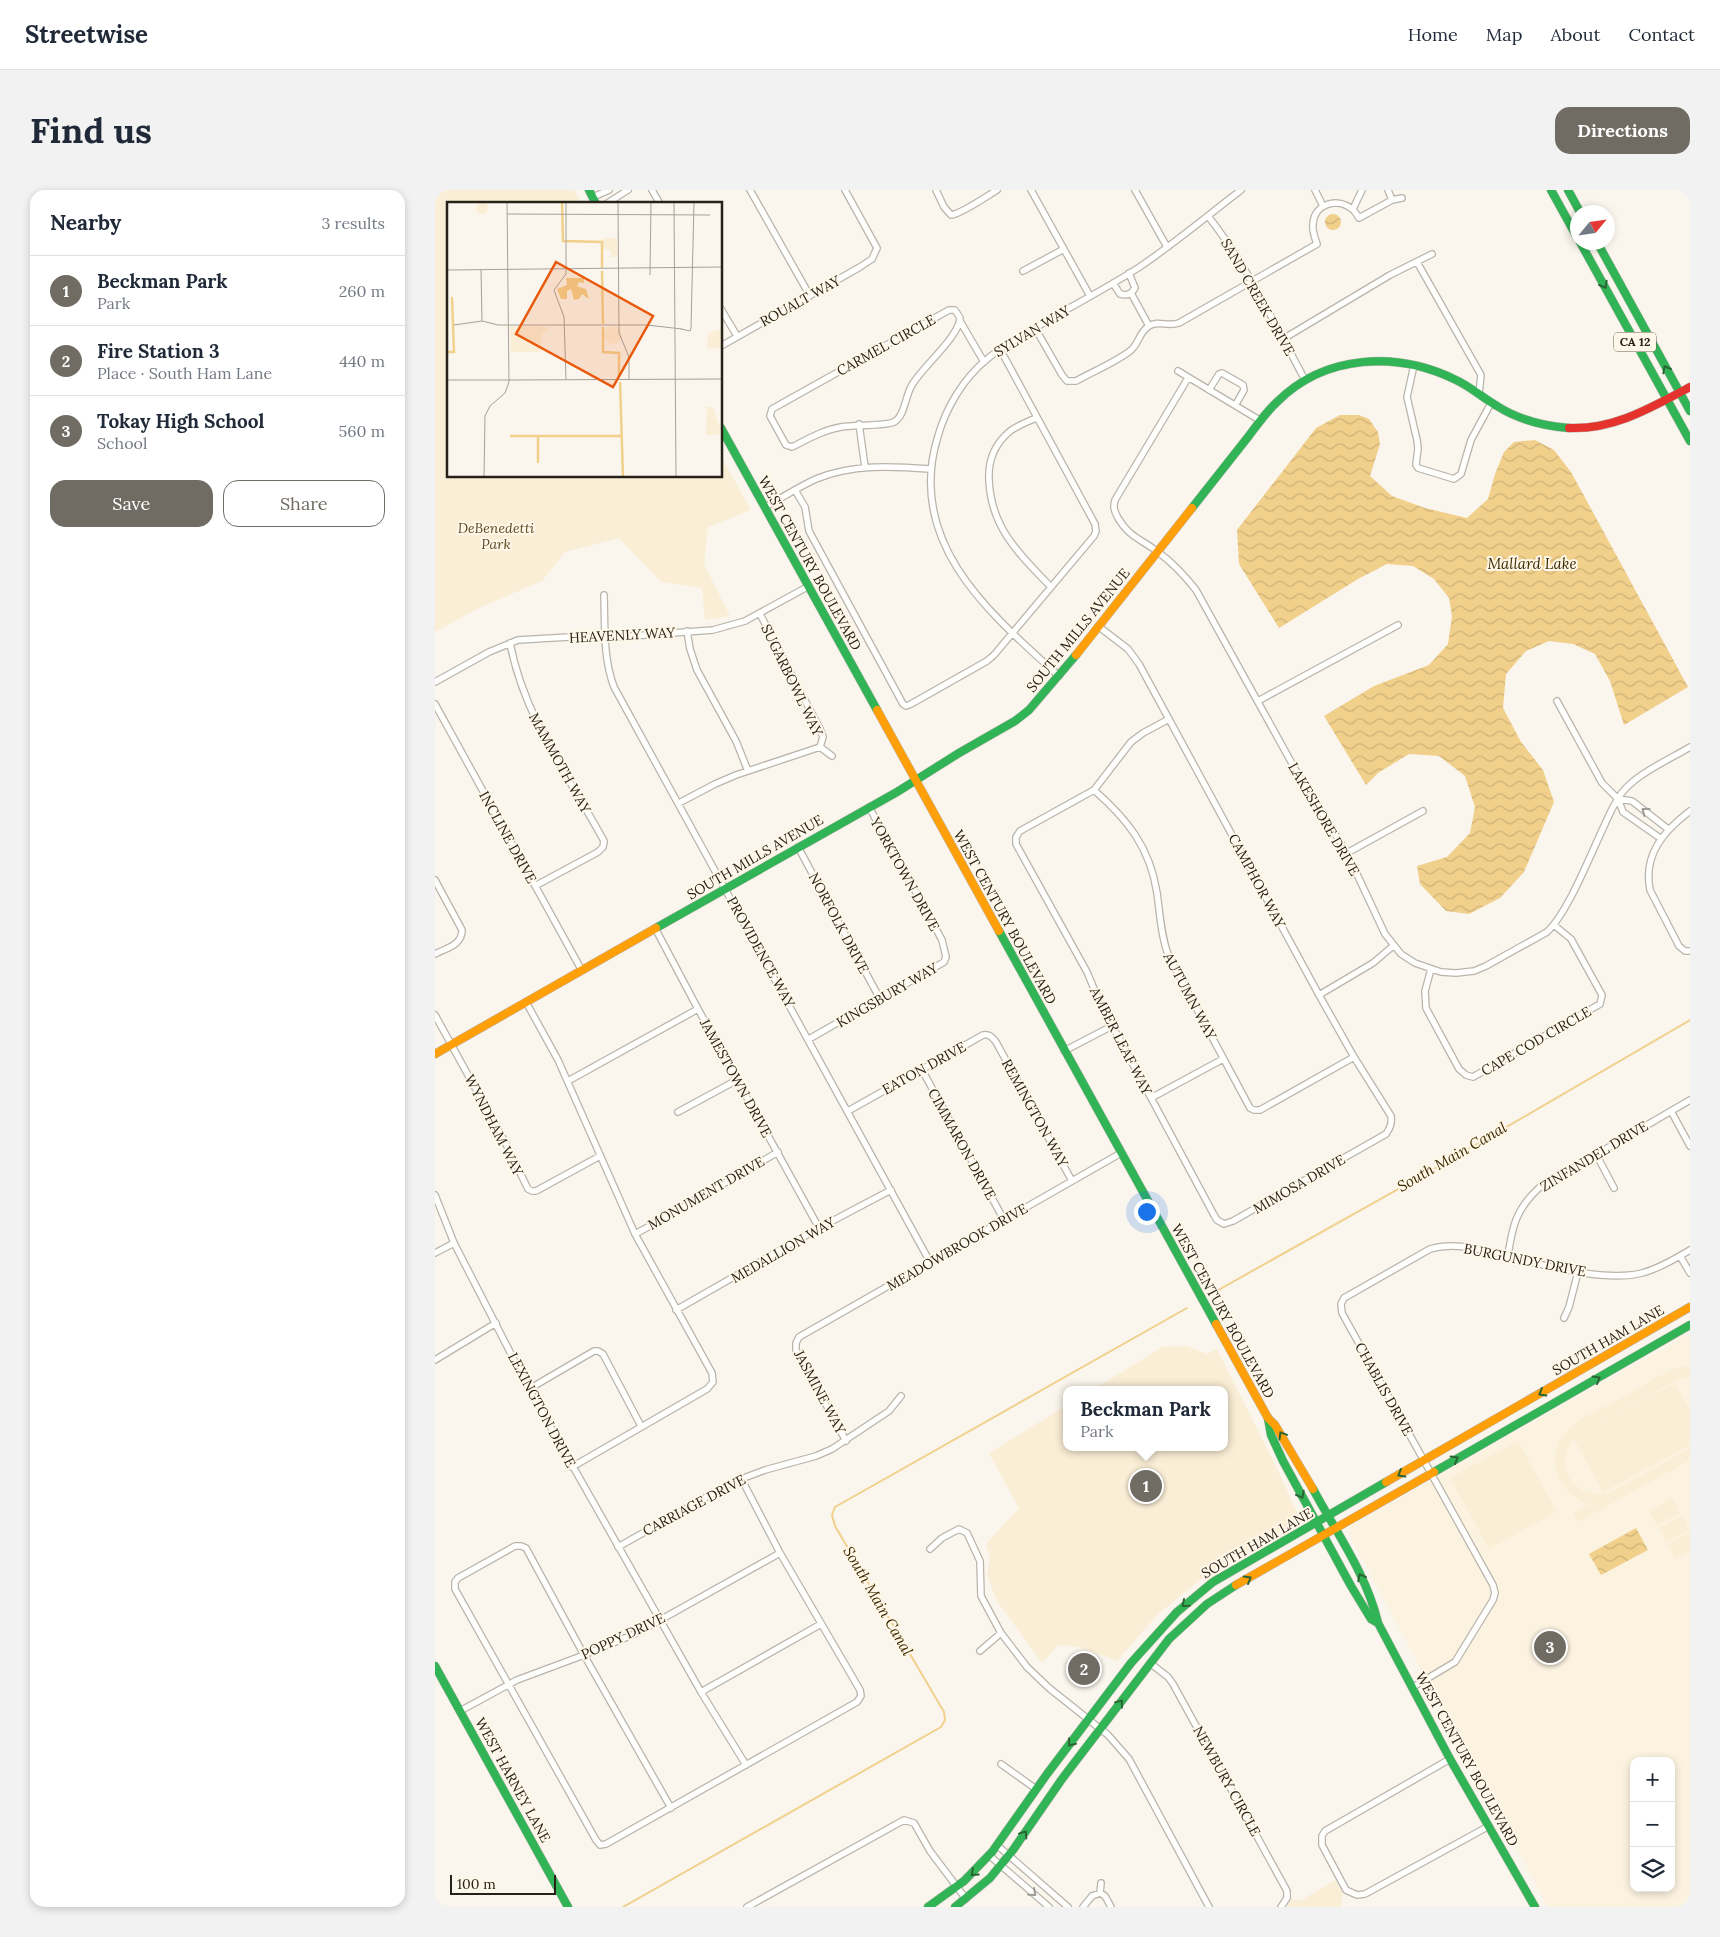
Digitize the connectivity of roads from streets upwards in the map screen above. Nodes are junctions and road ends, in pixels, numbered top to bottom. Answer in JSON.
{"nodes":[{"id":1,"x":609,"y":190,"type":"edge"},
{"id":2,"x":628,"y":190,"type":"edge"},
{"id":3,"x":652,"y":190,"type":"edge"},
{"id":4,"x":749,"y":190,"type":"edge"},
{"id":5,"x":845,"y":190,"type":"edge"},
{"id":6,"x":936,"y":190,"type":"edge"},
{"id":7,"x":997,"y":190,"type":"edge"},
{"id":8,"x":1031,"y":190,"type":"edge"},
{"id":9,"x":1135,"y":190,"type":"edge"},
{"id":10,"x":1241,"y":190,"type":"edge"},
{"id":11,"x":1315,"y":190,"type":"edge"},
{"id":12,"x":1362,"y":190,"type":"edge"},
{"id":13,"x":1388,"y":190,"type":"edge"},
{"id":14,"x":1551,"y":190,"type":"edge"},
{"id":15,"x":1568,"y":190,"type":"edge"},
{"id":16,"x":592,"y":197,"type":"edge"},
{"id":17,"x":1402,"y":198,"type":"dead end"},
{"id":18,"x":1393,"y":200,"type":"junction"},
{"id":19,"x":609,"y":202,"type":"edge"},
{"id":20,"x":659,"y":202,"type":"edge"},
{"id":21,"x":1576,"y":205,"type":"edge"},
{"id":22,"x":1323,"y":206,"type":"junction"},
{"id":23,"x":1353,"y":210,"type":"junction"},
{"id":24,"x":1208,"y":216,"type":"junction"},
{"id":25,"x":1570,"y":224,"type":"edge"},
{"id":26,"x":1167,"y":247,"type":"junction"},
{"id":27,"x":1064,"y":249,"type":"junction"},
{"id":28,"x":1584,"y":250,"type":"edge"},
{"id":29,"x":1601,"y":250,"type":"edge"},
{"id":30,"x":1432,"y":254,"type":"dead end"},
{"id":31,"x":1417,"y":262,"type":"junction"},
{"id":32,"x":1023,"y":271,"type":"dead end"},
{"id":33,"x":1129,"y":274,"type":"junction"},
{"id":34,"x":1251,"y":281,"type":"junction"},
{"id":35,"x":1113,"y":283,"type":"junction"},
{"id":36,"x":1131,"y":293,"type":"junction"},
{"id":37,"x":810,"y":296,"type":"junction"},
{"id":38,"x":1090,"y":296,"type":"junction"},
{"id":39,"x":723,"y":312,"type":"edge"},
{"id":40,"x":960,"y":321,"type":"junction"},
{"id":41,"x":1149,"y":326,"type":"junction"},
{"id":42,"x":1035,"y":328,"type":"junction"},
{"id":43,"x":737,"y":336,"type":"junction"},
{"id":44,"x":1283,"y":339,"type":"junction"},
{"id":45,"x":723,"y":345,"type":"edge"},
{"id":46,"x":1000,"y":349,"type":"junction"},
{"id":47,"x":984,"y":362,"type":"junction"},
{"id":48,"x":1414,"y":365,"type":"junction"},
{"id":49,"x":1178,"y":371,"type":"dead end"},
{"id":50,"x":1188,"y":378,"type":"junction"},
{"id":51,"x":1305,"y":380,"type":"junction"},
{"id":52,"x":1690,"y":387,"type":"edge"},
{"id":53,"x":1209,"y":390,"type":"junction"},
{"id":54,"x":1679,"y":392,"type":"junction"},
{"id":55,"x":1479,"y":394,"type":"junction"},
{"id":56,"x":1667,"y":399,"type":"junction"},
{"id":57,"x":1491,"y":403,"type":"junction"},
{"id":58,"x":1236,"y":404,"type":"junction"},
{"id":59,"x":1690,"y":411,"type":"edge"},
{"id":60,"x":1036,"y":418,"type":"junction"},
{"id":61,"x":1261,"y":421,"type":"junction"},
{"id":62,"x":859,"y":424,"type":"junction"},
{"id":63,"x":723,"y":432,"type":"edge"},
{"id":64,"x":1690,"y":441,"type":"edge"},
{"id":65,"x":865,"y":467,"type":"junction"},
{"id":66,"x":930,"y":469,"type":"junction"},
{"id":67,"x":795,"y":490,"type":"junction"},
{"id":68,"x":765,"y":507,"type":"junction"},
{"id":69,"x":1158,"y":552,"type":"junction"},
{"id":70,"x":809,"y":586,"type":"junction"},
{"id":71,"x":1051,"y":587,"type":"junction"},
{"id":72,"x":604,"y":595,"type":"dead end"},
{"id":73,"x":760,"y":614,"type":"junction"},
{"id":74,"x":1398,"y":625,"type":"dead end"},
{"id":75,"x":1098,"y":626,"type":"junction"},
{"id":76,"x":687,"y":631,"type":"junction"},
{"id":77,"x":1013,"y":634,"type":"junction"},
{"id":78,"x":605,"y":638,"type":"junction"},
{"id":79,"x":510,"y":643,"type":"junction"},
{"id":80,"x":1059,"y":676,"type":"junction"},
{"id":81,"x":435,"y":682,"type":"edge"},
{"id":82,"x":1257,"y":701,"type":"junction"},
{"id":83,"x":1557,"y":701,"type":"dead end"},
{"id":84,"x":435,"y":704,"type":"edge"},
{"id":85,"x":1169,"y":719,"type":"junction"},
{"id":86,"x":820,"y":746,"type":"junction"},
{"id":87,"x":1690,"y":747,"type":"edge"},
{"id":88,"x":832,"y":756,"type":"dead end"},
{"id":89,"x":749,"y":771,"type":"junction"},
{"id":90,"x":916,"y":779,"type":"junction"},
{"id":91,"x":1094,"y":790,"type":"junction"},
{"id":92,"x":1618,"y":799,"type":"junction"},
{"id":93,"x":679,"y":803,"type":"junction"},
{"id":94,"x":869,"y":807,"type":"junction"},
{"id":95,"x":1423,"y":812,"type":"dead end"},
{"id":96,"x":1690,"y":812,"type":"edge"},
{"id":97,"x":1668,"y":829,"type":"junction"},
{"id":98,"x":1660,"y":838,"type":"junction"},
{"id":99,"x":798,"y":847,"type":"junction"},
{"id":100,"x":1347,"y":853,"type":"junction"},
{"id":101,"x":435,"y":880,"type":"edge"},
{"id":102,"x":535,"y":886,"type":"junction"},
{"id":103,"x":725,"y":888,"type":"junction"},
{"id":104,"x":1554,"y":925,"type":"junction"},
{"id":105,"x":655,"y":928,"type":"junction"},
{"id":106,"x":942,"y":940,"type":"joint"},
{"id":107,"x":1393,"y":946,"type":"junction"},
{"id":108,"x":1690,"y":951,"type":"edge"},
{"id":109,"x":435,"y":954,"type":"edge"},
{"id":110,"x":1431,"y":969,"type":"junction"},
{"id":111,"x":581,"y":970,"type":"junction"},
{"id":112,"x":1319,"y":995,"type":"junction"},
{"id":113,"x":880,"y":999,"type":"junction"},
{"id":114,"x":526,"y":1002,"type":"junction"},
{"id":115,"x":698,"y":1010,"type":"junction"},
{"id":116,"x":435,"y":1015,"type":"edge"},
{"id":117,"x":1112,"y":1026,"type":"junction"},
{"id":118,"x":809,"y":1039,"type":"junction"},
{"id":119,"x":452,"y":1045,"type":"junction"},
{"id":120,"x":998,"y":1045,"type":"joint"},
{"id":121,"x":1064,"y":1050,"type":"junction"},
{"id":122,"x":435,"y":1054,"type":"edge"},
{"id":123,"x":1354,"y":1057,"type":"junction"},
{"id":124,"x":1223,"y":1059,"type":"junction"},
{"id":125,"x":921,"y":1068,"type":"junction"},
{"id":126,"x":737,"y":1080,"type":"junction"},
{"id":127,"x":568,"y":1081,"type":"junction"},
{"id":128,"x":1151,"y":1098,"type":"junction"},
{"id":129,"x":1690,"y":1100,"type":"edge"},
{"id":130,"x":849,"y":1111,"type":"junction"},
{"id":131,"x":1671,"y":1111,"type":"junction"},
{"id":132,"x":678,"y":1112,"type":"dead end"},
{"id":133,"x":1375,"y":1141,"type":"joint"},
{"id":134,"x":1690,"y":1146,"type":"edge"},
{"id":135,"x":778,"y":1152,"type":"junction"},
{"id":136,"x":1121,"y":1153,"type":"junction"},
{"id":137,"x":1596,"y":1154,"type":"junction"},
{"id":138,"x":600,"y":1156,"type":"junction"},
{"id":139,"x":1072,"y":1181,"type":"junction"},
{"id":140,"x":1614,"y":1188,"type":"dead end"},
{"id":141,"x":891,"y":1190,"type":"junction"},
{"id":142,"x":435,"y":1195,"type":"edge"},
{"id":143,"x":1004,"y":1220,"type":"junction"},
{"id":144,"x":1222,"y":1223,"type":"joint"},
{"id":145,"x":819,"y":1228,"type":"junction"},
{"id":146,"x":635,"y":1234,"type":"junction"},
{"id":147,"x":454,"y":1243,"type":"junction"},
{"id":148,"x":1690,"y":1250,"type":"edge"},
{"id":149,"x":435,"y":1253,"type":"edge"},
{"id":150,"x":1508,"y":1256,"type":"junction"},
{"id":151,"x":1680,"y":1256,"type":"junction"},
{"id":152,"x":930,"y":1262,"type":"junction"},
{"id":153,"x":1578,"y":1272,"type":"junction"},
{"id":154,"x":1690,"y":1273,"type":"edge"},
{"id":155,"x":1341,"y":1304,"type":"joint"},
{"id":156,"x":1690,"y":1307,"type":"edge"},
{"id":157,"x":676,"y":1310,"type":"junction"},
{"id":158,"x":1564,"y":1318,"type":"dead end"},
{"id":159,"x":496,"y":1323,"type":"junction"},
{"id":160,"x":1690,"y":1326,"type":"edge"},
{"id":161,"x":795,"y":1343,"type":"joint"},
{"id":162,"x":435,"y":1360,"type":"edge"},
{"id":163,"x":529,"y":1389,"type":"junction"},
{"id":164,"x":901,"y":1396,"type":"dead end"},
{"id":165,"x":1268,"y":1418,"type":"junction"},
{"id":166,"x":641,"y":1426,"type":"junction"},
{"id":167,"x":846,"y":1441,"type":"junction"},
{"id":168,"x":1423,"y":1461,"type":"junction"},
{"id":169,"x":572,"y":1466,"type":"junction"},
{"id":170,"x":1431,"y":1474,"type":"junction"},
{"id":171,"x":741,"y":1478,"type":"junction"},
{"id":172,"x":1328,"y":1516,"type":"junction"},
{"id":173,"x":1316,"y":1524,"type":"junction"},
{"id":174,"x":1334,"y":1529,"type":"junction"},
{"id":175,"x":1322,"y":1536,"type":"junction"},
{"id":176,"x":618,"y":1547,"type":"junction"},
{"id":177,"x":930,"y":1549,"type":"dead end"},
{"id":178,"x":781,"y":1553,"type":"junction"},
{"id":179,"x":660,"y":1620,"type":"junction"},
{"id":180,"x":1378,"y":1623,"type":"junction"},
{"id":181,"x":821,"y":1624,"type":"junction"},
{"id":182,"x":1001,"y":1633,"type":"junction"},
{"id":183,"x":980,"y":1651,"type":"dead end"},
{"id":184,"x":584,"y":1655,"type":"junction"},
{"id":185,"x":1150,"y":1663,"type":"junction"},
{"id":186,"x":435,"y":1666,"type":"edge"},
{"id":187,"x":509,"y":1684,"type":"junction"},
{"id":188,"x":1413,"y":1687,"type":"junction"},
{"id":189,"x":701,"y":1692,"type":"junction"},
{"id":190,"x":460,"y":1711,"type":"junction"},
{"id":191,"x":1089,"y":1719,"type":"junction"},
{"id":192,"x":1101,"y":1729,"type":"junction"},
{"id":193,"x":1451,"y":1759,"type":"junction"},
{"id":194,"x":1001,"y":1764,"type":"dead end"},
{"id":195,"x":746,"y":1765,"type":"junction"},
{"id":196,"x":1036,"y":1790,"type":"junction"},
{"id":197,"x":671,"y":1808,"type":"junction"},
{"id":198,"x":1489,"y":1826,"type":"junction"},
{"id":199,"x":998,"y":1846,"type":"junction"},
{"id":200,"x":990,"y":1856,"type":"junction"},
{"id":201,"x":1009,"y":1856,"type":"junction"},
{"id":202,"x":1001,"y":1866,"type":"junction"},
{"id":203,"x":1101,"y":1883,"type":"dead end"},
{"id":204,"x":957,"y":1888,"type":"junction"},
{"id":205,"x":1100,"y":1893,"type":"junction"},
{"id":206,"x":966,"y":1899,"type":"junction"},
{"id":207,"x":568,"y":1907,"type":"edge"},
{"id":208,"x":747,"y":1907,"type":"edge"},
{"id":209,"x":928,"y":1907,"type":"edge"},
{"id":210,"x":955,"y":1907,"type":"edge"},
{"id":211,"x":1049,"y":1907,"type":"edge"},
{"id":212,"x":1068,"y":1907,"type":"edge"},
{"id":213,"x":1083,"y":1907,"type":"edge"},
{"id":214,"x":1111,"y":1907,"type":"edge"},
{"id":215,"x":1209,"y":1907,"type":"edge"},
{"id":216,"x":1281,"y":1907,"type":"edge"},
{"id":217,"x":1535,"y":1907,"type":"edge"}],
"edges":[{"from":1,"to":16,"type":"street"},
{"from":2,"to":19,"type":"street"},
{"from":3,"to":20,"type":"street"},
{"from":4,"to":37,"type":"street"},
{"from":5,"to":37,"type":"street","name":"ROUALT WAY"},
{"from":6,"to":7,"type":"street"},
{"from":8,"to":27,"type":"street"},
{"from":9,"to":26,"type":"street"},
{"from":10,"to":24,"type":"street","name":"SYLVAN WAY"},
{"from":11,"to":22,"type":"street"},
{"from":12,"to":23,"type":"street"},
{"from":13,"to":18,"type":"street"},
{"from":14,"to":25,"type":"street"},
{"from":15,"to":21,"type":"street"},
{"from":17,"to":18,"type":"street"},
{"from":18,"to":23,"type":"street"},
{"from":22,"to":23,"type":"street"},
{"from":22,"to":34,"type":"street"},
{"from":24,"to":26,"type":"street","name":"SYLVAN WAY"},
{"from":24,"to":34,"type":"street","name":"SAND CREEK DRIVE"},
{"from":26,"to":33,"type":"street","name":"SYLVAN WAY"},
{"from":27,"to":32,"type":"street"},
{"from":27,"to":38,"type":"street"},
{"from":28,"to":56,"type":"street","number":"CA 12","one_way":true},
{"from":54,"to":29,"type":"street","number":"CA 12","one_way":true},
{"from":30,"to":31,"type":"street"},
{"from":31,"to":44,"type":"street"},
{"from":31,"to":55,"type":"street"},
{"from":33,"to":35,"type":"street","name":"SYLVAN WAY"},
{"from":33,"to":36,"type":"street"},
{"from":34,"to":41,"type":"street"},
{"from":34,"to":44,"type":"street","name":"SAND CREEK DRIVE"},
{"from":35,"to":36,"type":"street"},
{"from":35,"to":38,"type":"street","name":"SYLVAN WAY"},
{"from":36,"to":41,"type":"street"},
{"from":37,"to":43,"type":"street","name":"ROUALT WAY"},
{"from":38,"to":42,"type":"street","name":"SYLVAN WAY"},
{"from":39,"to":43,"type":"street"},
{"from":40,"to":47,"type":"street"},
{"from":40,"to":62,"type":"street","name":"CARMEL CIRCLE"},
{"from":40,"to":62,"type":"street","name":"CARMEL CIRCLE"},
{"from":41,"to":42,"type":"street"},
{"from":42,"to":46,"type":"street","name":"SYLVAN WAY"},
{"from":43,"to":45,"type":"street","name":"ROUALT WAY"},
{"from":44,"to":51,"type":"street","name":"SAND CREEK DRIVE"},
{"from":46,"to":47,"type":"street","name":"SYLVAN WAY"},
{"from":46,"to":60,"type":"street"},
{"from":47,"to":66,"type":"street","name":"SYLVAN WAY"},
{"from":48,"to":51,"type":"street","name":"SOUTH MILLS AVENUE"},
{"from":48,"to":55,"type":"street","name":"SOUTH MILLS AVENUE"},
{"from":48,"to":57,"type":"street"},
{"from":49,"to":50,"type":"street"},
{"from":50,"to":53,"type":"street"},
{"from":50,"to":69,"type":"street","name":"LAKESHORE DRIVE"},
{"from":51,"to":61,"type":"street","name":"SOUTH MILLS AVENUE"},
{"from":52,"to":54,"type":"street","name":"SOUTH MILLS AVENUE"},
{"from":53,"to":58,"type":"street"},
{"from":53,"to":58,"type":"street"},
{"from":54,"to":56,"type":"street","name":"SOUTH MILLS AVENUE"},
{"from":54,"to":59,"type":"street","number":"CA 12"},
{"from":55,"to":57,"type":"street","name":"SOUTH MILLS AVENUE"},
{"from":56,"to":57,"type":"street","name":"SOUTH MILLS AVENUE"},
{"from":56,"to":64,"type":"street","number":"CA 12"},
{"from":58,"to":61,"type":"street"},
{"from":60,"to":71,"type":"street"},
{"from":60,"to":71,"type":"street"},
{"from":61,"to":69,"type":"street","name":"SOUTH MILLS AVENUE"},
{"from":62,"to":65,"type":"street"},
{"from":63,"to":68,"type":"street","name":"WEST CENTURY BOULEVARD"},
{"from":65,"to":66,"type":"street"},
{"from":65,"to":67,"type":"street"},
{"from":66,"to":77,"type":"street","name":"SYLVAN WAY"},
{"from":67,"to":68,"type":"street"},
{"from":67,"to":77,"type":"street"},
{"from":68,"to":70,"type":"street","name":"WEST CENTURY BOULEVARD"},
{"from":69,"to":75,"type":"street","name":"SOUTH MILLS AVENUE"},
{"from":69,"to":82,"type":"street","name":"LAKESHORE DRIVE"},
{"from":70,"to":73,"type":"street","name":"HEAVENLY WAY"},
{"from":70,"to":90,"type":"street","name":"WEST CENTURY BOULEVARD"},
{"from":71,"to":77,"type":"street"},
{"from":72,"to":78,"type":"street","name":"PROVIDENCE WAY"},
{"from":73,"to":76,"type":"street","name":"HEAVENLY WAY"},
{"from":73,"to":86,"type":"street","name":"SUGARBOWL WAY"},
{"from":74,"to":82,"type":"street"},
{"from":75,"to":80,"type":"street","name":"SOUTH MILLS AVENUE"},
{"from":75,"to":85,"type":"street","name":"CAMPHOR WAY"},
{"from":76,"to":78,"type":"street","name":"HEAVENLY WAY"},
{"from":76,"to":89,"type":"street"},
{"from":77,"to":80,"type":"street","name":"SYLVAN WAY"},
{"from":78,"to":79,"type":"street","name":"HEAVENLY WAY"},
{"from":78,"to":93,"type":"street","name":"PROVIDENCE WAY"},
{"from":79,"to":81,"type":"street","name":"HEAVENLY WAY"},
{"from":79,"to":102,"type":"street","name":"MAMMOTH WAY"},
{"from":80,"to":90,"type":"street","name":"SOUTH MILLS AVENUE"},
{"from":82,"to":100,"type":"street","name":"LAKESHORE DRIVE"},
{"from":83,"to":92,"type":"street"},
{"from":84,"to":102,"type":"street","name":"INCLINE DRIVE"},
{"from":85,"to":91,"type":"street"},
{"from":85,"to":112,"type":"street","name":"CAMPHOR WAY"},
{"from":86,"to":88,"type":"street"},
{"from":86,"to":89,"type":"street"},
{"from":87,"to":92,"type":"street","name":"LAKESHORE DRIVE"},
{"from":89,"to":93,"type":"street"},
{"from":90,"to":94,"type":"street","name":"SOUTH MILLS AVENUE"},
{"from":90,"to":121,"type":"street","name":"WEST CENTURY BOULEVARD"},
{"from":91,"to":117,"type":"street","name":"AMBER LEAF WAY"},
{"from":91,"to":124,"type":"street","name":"AUTUMN WAY"},
{"from":97,"to":92,"type":"street","one_way":true},
{"from":92,"to":98,"type":"street"},
{"from":92,"to":104,"type":"street","name":"LAKESHORE DRIVE"},
{"from":93,"to":103,"type":"street","name":"PROVIDENCE WAY"},
{"from":94,"to":99,"type":"street","name":"SOUTH MILLS AVENUE"},
{"from":94,"to":106,"type":"street","name":"YORKTOWN DRIVE"},
{"from":95,"to":100,"type":"street"},
{"from":96,"to":97,"type":"street"},
{"from":97,"to":98,"type":"street"},
{"from":98,"to":108,"type":"street"},
{"from":99,"to":103,"type":"street","name":"SOUTH MILLS AVENUE"},
{"from":99,"to":113,"type":"street","name":"NORFOLK DRIVE"},
{"from":100,"to":107,"type":"street","name":"LAKESHORE DRIVE"},
{"from":101,"to":109,"type":"street"},
{"from":102,"to":111,"type":"street","name":"INCLINE DRIVE"},
{"from":103,"to":105,"type":"street","name":"SOUTH MILLS AVENUE"},
{"from":103,"to":118,"type":"street","name":"PROVIDENCE WAY"},
{"from":104,"to":110,"type":"street","name":"LAKESHORE DRIVE"},
{"from":104,"to":110,"type":"street","name":"CAPE COD CIRCLE"},
{"from":105,"to":111,"type":"street","name":"SOUTH MILLS AVENUE"},
{"from":105,"to":115,"type":"street","name":"JAMESTOWN DRIVE"},
{"from":106,"to":113,"type":"street","name":"KINGSBURY WAY"},
{"from":107,"to":110,"type":"street","name":"LAKESHORE DRIVE"},
{"from":107,"to":112,"type":"street"},
{"from":111,"to":114,"type":"street","name":"SOUTH MILLS AVENUE"},
{"from":112,"to":123,"type":"street","name":"CAMPHOR WAY"},
{"from":113,"to":118,"type":"street","name":"KINGSBURY WAY"},
{"from":114,"to":119,"type":"street","name":"SOUTH MILLS AVENUE"},
{"from":114,"to":127,"type":"street"},
{"from":115,"to":126,"type":"street","name":"JAMESTOWN DRIVE"},
{"from":115,"to":127,"type":"street"},
{"from":116,"to":119,"type":"street","name":"WYNDHAM WAY"},
{"from":117,"to":121,"type":"street"},
{"from":117,"to":128,"type":"street","name":"AMBER LEAF WAY"},
{"from":118,"to":130,"type":"street","name":"PROVIDENCE WAY"},
{"from":119,"to":122,"type":"street","name":"SOUTH MILLS AVENUE"},
{"from":119,"to":138,"type":"street","name":"WYNDHAM WAY"},
{"from":120,"to":125,"type":"street","name":"EATON DRIVE"},
{"from":120,"to":139,"type":"street","name":"REMINGTON WAY"},
{"from":121,"to":136,"type":"street","name":"WEST CENTURY BOULEVARD"},
{"from":123,"to":124,"type":"street","name":"AUTUMN WAY"},
{"from":123,"to":133,"type":"street","name":"CAMPHOR WAY"},
{"from":124,"to":128,"type":"street"},
{"from":125,"to":130,"type":"street","name":"EATON DRIVE"},
{"from":125,"to":143,"type":"street","name":"CIMMARON DRIVE"},
{"from":126,"to":132,"type":"street"},
{"from":126,"to":135,"type":"street","name":"JAMESTOWN DRIVE"},
{"from":127,"to":138,"type":"street"},
{"from":128,"to":144,"type":"street","name":"AMBER LEAF WAY"},
{"from":129,"to":131,"type":"street","name":"ZINFANDEL DRIVE"},
{"from":130,"to":141,"type":"street","name":"PROVIDENCE WAY"},
{"from":131,"to":134,"type":"street"},
{"from":131,"to":137,"type":"street","name":"ZINFANDEL DRIVE"},
{"from":133,"to":144,"type":"street","name":"MIMOSA DRIVE"},
{"from":135,"to":145,"type":"street","name":"JAMESTOWN DRIVE"},
{"from":135,"to":146,"type":"street","name":"MONUMENT DRIVE"},
{"from":136,"to":139,"type":"street","name":"MEADOWBROOK DRIVE"},
{"from":136,"to":165,"type":"street","name":"WEST CENTURY BOULEVARD"},
{"from":137,"to":140,"type":"street"},
{"from":137,"to":150,"type":"street","name":"ZINFANDEL DRIVE"},
{"from":138,"to":146,"type":"street"},
{"from":139,"to":143,"type":"street","name":"MEADOWBROOK DRIVE"},
{"from":141,"to":145,"type":"street","name":"MEDALLION WAY"},
{"from":141,"to":152,"type":"street","name":"PROVIDENCE WAY"},
{"from":142,"to":147,"type":"street","name":"LEXINGTON DRIVE"},
{"from":143,"to":152,"type":"street","name":"MEADOWBROOK DRIVE"},
{"from":145,"to":157,"type":"street","name":"MEDALLION WAY"},
{"from":146,"to":157,"type":"street"},
{"from":147,"to":149,"type":"street"},
{"from":147,"to":159,"type":"street","name":"LEXINGTON DRIVE"},
{"from":148,"to":151,"type":"street","name":"BURGUNDY DRIVE"},
{"from":150,"to":153,"type":"street","name":"BURGUNDY DRIVE"},
{"from":150,"to":155,"type":"street","name":"BURGUNDY DRIVE"},
{"from":151,"to":153,"type":"street","name":"BURGUNDY DRIVE"},
{"from":151,"to":154,"type":"street"},
{"from":152,"to":161,"type":"street","name":"MEADOWBROOK DRIVE"},
{"from":153,"to":158,"type":"street"},
{"from":155,"to":168,"type":"street","name":"CHABLIS DRIVE"},
{"from":156,"to":168,"type":"street","name":"SOUTH HAM LANE","one_way":true},
{"from":157,"to":166,"type":"street"},
{"from":159,"to":162,"type":"street"},
{"from":159,"to":163,"type":"street","name":"LEXINGTON DRIVE"},
{"from":170,"to":160,"type":"street","name":"SOUTH HAM LANE","one_way":true},
{"from":161,"to":167,"type":"street","name":"JASMINE WAY"},
{"from":163,"to":166,"type":"street"},
{"from":163,"to":169,"type":"street","name":"LEXINGTON DRIVE"},
{"from":164,"to":167,"type":"street","name":"CARRIAGE DRIVE"},
{"from":172,"to":165,"type":"street","name":"WEST CENTURY BOULEVARD","one_way":true},
{"from":165,"to":173,"type":"street","name":"WEST CENTURY BOULEVARD","one_way":true},
{"from":166,"to":169,"type":"street"},
{"from":167,"to":171,"type":"street","name":"CARRIAGE DRIVE"},
{"from":168,"to":170,"type":"street","name":"CHABLIS DRIVE"},
{"from":168,"to":172,"type":"street","name":"SOUTH HAM LANE","one_way":true},
{"from":169,"to":176,"type":"street","name":"LEXINGTON DRIVE"},
{"from":170,"to":174,"type":"street","name":"SOUTH HAM LANE"},
{"from":170,"to":188,"type":"street","name":"CHABLIS DRIVE"},
{"from":171,"to":176,"type":"street","name":"CARRIAGE DRIVE"},
{"from":171,"to":178,"type":"street"},
{"from":172,"to":173,"type":"street","name":"SOUTH HAM LANE"},
{"from":172,"to":174,"type":"street","name":"WEST CENTURY BOULEVARD"},
{"from":173,"to":175,"type":"street","name":"WEST CENTURY BOULEVARD"},
{"from":173,"to":191,"type":"street","name":"SOUTH HAM LANE","one_way":true},
{"from":174,"to":175,"type":"street","name":"SOUTH HAM LANE"},
{"from":180,"to":174,"type":"street","name":"WEST CENTURY BOULEVARD","one_way":true},
{"from":175,"to":180,"type":"street","name":"WEST CENTURY BOULEVARD"},
{"from":185,"to":175,"type":"street","name":"SOUTH HAM LANE","one_way":true},
{"from":176,"to":179,"type":"street","name":"LEXINGTON DRIVE"},
{"from":177,"to":182,"type":"street"},
{"from":178,"to":179,"type":"street","name":"POPPY DRIVE"},
{"from":178,"to":181,"type":"street"},
{"from":179,"to":184,"type":"street","name":"POPPY DRIVE"},
{"from":179,"to":189,"type":"street","name":"LEXINGTON DRIVE"},
{"from":180,"to":188,"type":"street","name":"WEST CENTURY BOULEVARD"},
{"from":181,"to":189,"type":"street"},
{"from":181,"to":195,"type":"street"},
{"from":182,"to":183,"type":"street"},
{"from":182,"to":191,"type":"street"},
{"from":184,"to":187,"type":"street","name":"POPPY DRIVE"},
{"from":184,"to":187,"type":"street"},
{"from":184,"to":197,"type":"street"},
{"from":192,"to":185,"type":"street","name":"SOUTH HAM LANE","one_way":true},
{"from":185,"to":216,"type":"street","name":"NEWBURY CIRCLE"},
{"from":186,"to":190,"type":"street","name":"WEST HARNEY LANE"},
{"from":187,"to":190,"type":"street","name":"POPPY DRIVE"},
{"from":187,"to":197,"type":"street"},
{"from":188,"to":193,"type":"street","name":"WEST CENTURY BOULEVARD"},
{"from":189,"to":195,"type":"street","name":"LEXINGTON DRIVE"},
{"from":190,"to":207,"type":"street","name":"WEST HARNEY LANE"},
{"from":191,"to":192,"type":"street"},
{"from":191,"to":196,"type":"street","name":"SOUTH HAM LANE","one_way":true},
{"from":201,"to":192,"type":"street","name":"SOUTH HAM LANE","one_way":true},
{"from":192,"to":215,"type":"street"},
{"from":193,"to":198,"type":"street","name":"WEST CENTURY BOULEVARD"},
{"from":193,"to":198,"type":"street"},
{"from":194,"to":196,"type":"street"},
{"from":195,"to":197,"type":"street"},
{"from":196,"to":199,"type":"street","name":"SOUTH HAM LANE"},
{"from":198,"to":217,"type":"street","name":"WEST CENTURY BOULEVARD"},
{"from":199,"to":200,"type":"street","name":"SOUTH HAM LANE"},
{"from":199,"to":201,"type":"street"},
{"from":200,"to":202,"type":"street"},
{"from":200,"to":204,"type":"street","name":"SOUTH HAM LANE","one_way":true},
{"from":201,"to":202,"type":"street","name":"SOUTH HAM LANE"},
{"from":201,"to":212,"type":"street"},
{"from":202,"to":206,"type":"street","name":"SOUTH HAM LANE"},
{"from":202,"to":211,"type":"street","one_way":true},
{"from":203,"to":205,"type":"street"},
{"from":204,"to":206,"type":"street"},
{"from":204,"to":208,"type":"street"},
{"from":204,"to":209,"type":"street","name":"SOUTH HAM LANE"},
{"from":205,"to":213,"type":"street"},
{"from":205,"to":214,"type":"street"},
{"from":206,"to":210,"type":"street","name":"SOUTH HAM LANE"}]}
